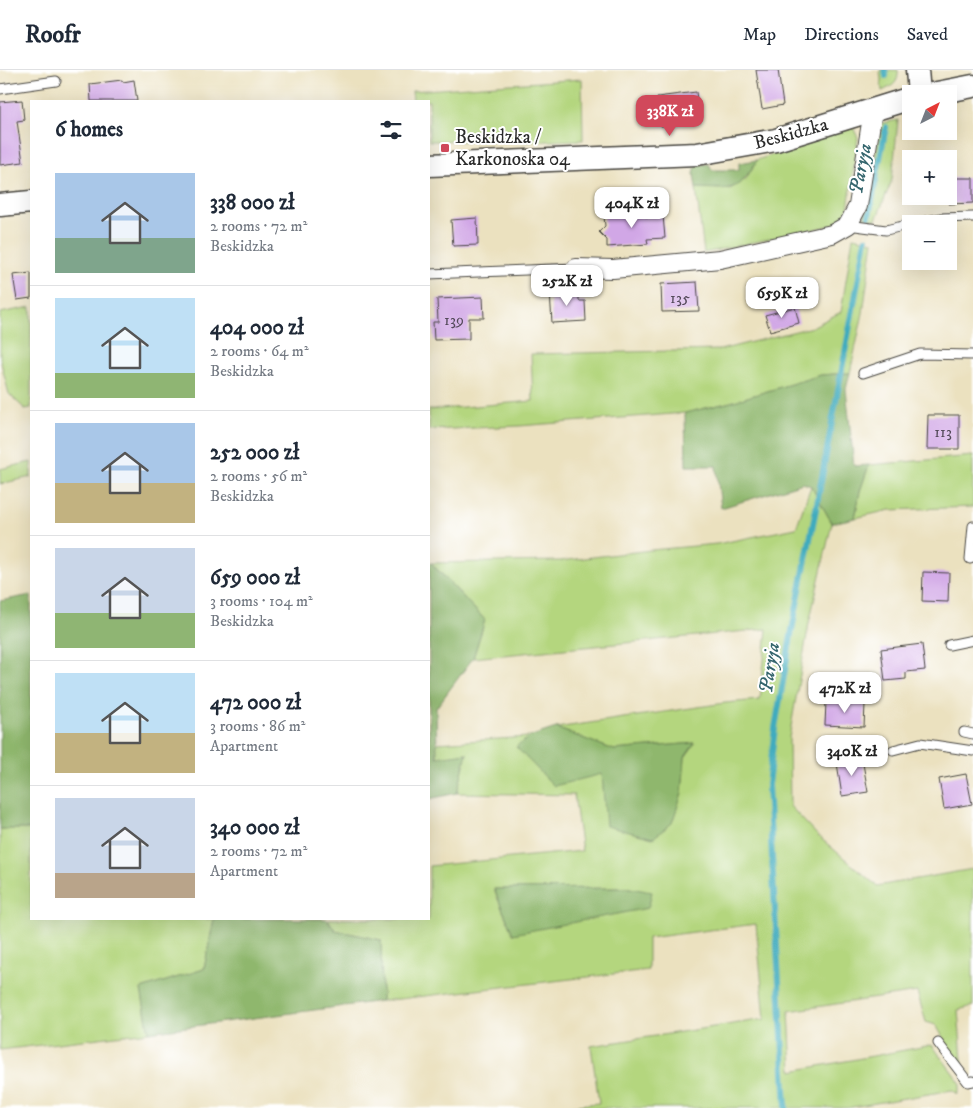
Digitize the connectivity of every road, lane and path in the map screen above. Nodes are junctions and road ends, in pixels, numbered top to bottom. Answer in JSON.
{"nodes":[{"id":1,"x":917,"y":70,"type":"edge"},
{"id":2,"x":56,"y":81,"type":"dead end"},
{"id":3,"x":918,"y":85,"type":"edge"},
{"id":4,"x":973,"y":86,"type":"edge"},
{"id":5,"x":0,"y":89,"type":"edge"},
{"id":6,"x":958,"y":89,"type":"edge"},
{"id":7,"x":902,"y":101,"type":"edge"},
{"id":8,"x":873,"y":110,"type":"junction"},
{"id":9,"x":430,"y":165,"type":"edge"},
{"id":10,"x":30,"y":202,"type":"edge"},
{"id":11,"x":0,"y":205,"type":"edge"},
{"id":12,"x":957,"y":217,"type":"edge"},
{"id":13,"x":973,"y":217,"type":"edge"},
{"id":14,"x":848,"y":226,"type":"junction"},
{"id":15,"x":902,"y":226,"type":"edge"},
{"id":16,"x":576,"y":268,"type":"joint"},
{"id":17,"x":430,"y":274,"type":"edge"},
{"id":18,"x":973,"y":355,"type":"edge"},
{"id":19,"x":863,"y":374,"type":"dead end"},
{"id":20,"x":973,"y":526,"type":"edge"},
{"id":21,"x":970,"y":559,"type":"dead end"},
{"id":22,"x":973,"y":640,"type":"edge"},
{"id":23,"x":949,"y":645,"type":"dead end"},
{"id":24,"x":892,"y":750,"type":"dead end"},
{"id":25,"x":973,"y":751,"type":"edge"},
{"id":26,"x":938,"y":1043,"type":"dead end"},
{"id":27,"x":973,"y":1081,"type":"edge"}],
"edges":[{"from":1,"to":3,"type":"street"},
{"from":2,"to":5,"type":"lane"},
{"from":4,"to":6,"type":"street"},
{"from":7,"to":8,"type":"street","name":"Beskidzka"},
{"from":8,"to":9,"type":"street","name":"Beskidzka"},
{"from":8,"to":14,"type":"street"},
{"from":10,"to":11,"type":"street"},
{"from":12,"to":13,"type":"lane"},
{"from":14,"to":15,"type":"lane"},
{"from":14,"to":16,"type":"street"},
{"from":16,"to":17,"type":"lane"},
{"from":18,"to":19,"type":"lane"},
{"from":20,"to":21,"type":"lane"},
{"from":22,"to":23,"type":"lane"},
{"from":24,"to":25,"type":"lane"},
{"from":26,"to":27,"type":"lane"}]}
